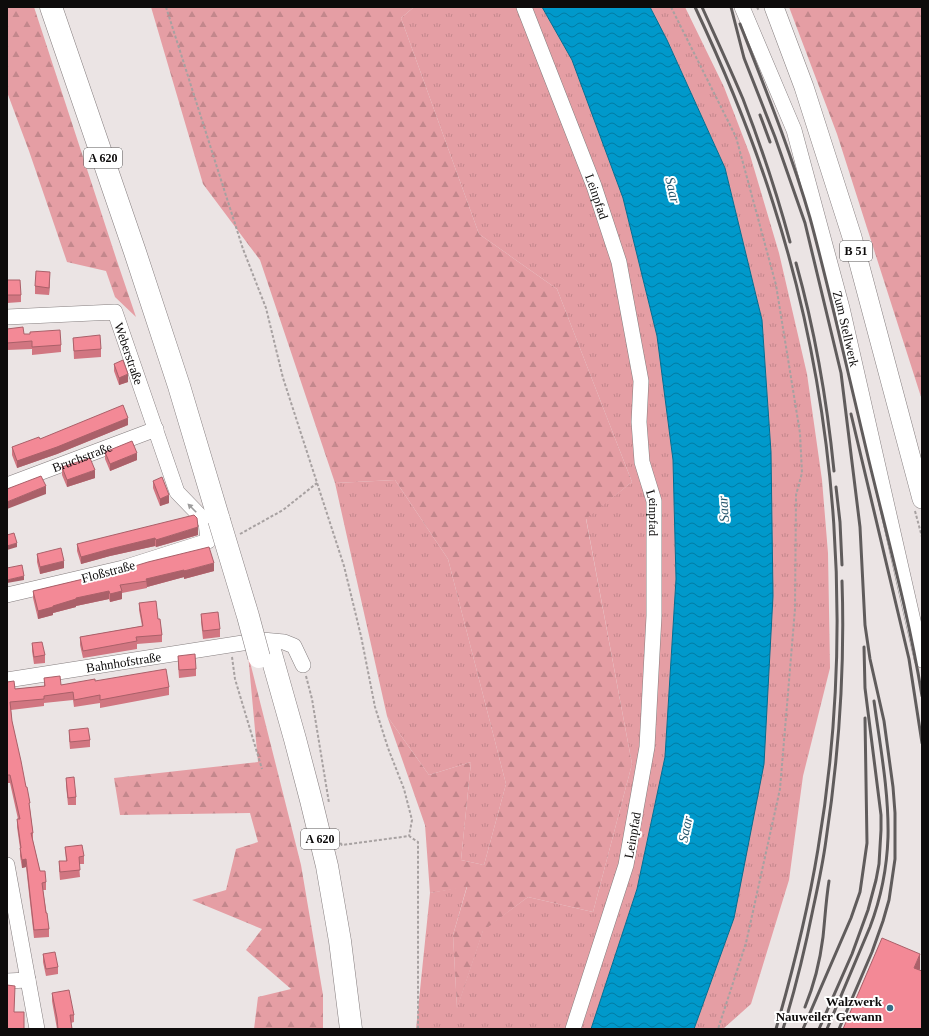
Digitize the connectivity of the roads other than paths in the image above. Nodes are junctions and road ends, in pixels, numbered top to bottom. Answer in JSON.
{"nodes":[{"id":1,"x":50,"y":7,"type":"edge"},
{"id":2,"x":65,"y":7,"type":"edge"},
{"id":3,"x":524,"y":7,"type":"edge"},
{"id":4,"x":742,"y":7,"type":"edge"},
{"id":5,"x":774,"y":7,"type":"edge"},
{"id":6,"x":7,"y":317,"type":"edge"},
{"id":7,"x":156,"y":429,"type":"junction"},
{"id":8,"x":7,"y":485,"type":"edge"},
{"id":9,"x":922,"y":499,"type":"edge"},
{"id":10,"x":232,"y":523,"type":"junction"},
{"id":11,"x":231,"y":538,"type":"dead end"},
{"id":12,"x":7,"y":595,"type":"edge"},
{"id":13,"x":264,"y":650,"type":"junction"},
{"id":14,"x":922,"y":660,"type":"edge"},
{"id":15,"x":303,"y":665,"type":"road end"},
{"id":16,"x":7,"y":680,"type":"edge"},
{"id":17,"x":7,"y":865,"type":"edge"},
{"id":18,"x":12,"y":925,"type":"edge"},
{"id":19,"x":28,"y":980,"type":"junction"},
{"id":20,"x":7,"y":981,"type":"edge"},
{"id":21,"x":37,"y":1029,"type":"edge"},
{"id":22,"x":338,"y":1029,"type":"edge"},
{"id":23,"x":351,"y":1029,"type":"edge"},
{"id":24,"x":573,"y":1029,"type":"edge"}],
"edges":[{"from":1,"to":10,"type":"highway","number":"A 620"},
{"from":2,"to":10,"type":"highway","number":"A 620"},
{"from":3,"to":24,"type":"street","name":"Leinpfad"},
{"from":4,"to":14,"type":"street","name":"Zum Stellwerk"},
{"from":5,"to":9,"type":"main road","number":"B 51"},
{"from":6,"to":7,"type":"street","name":"Weberstraße"},
{"from":7,"to":8,"type":"street","name":"Bruchstraße"},
{"from":12,"to":7,"type":"street","name":"Floßstraße","one_way":true},
{"from":10,"to":13,"type":"highway","number":"A 620"},
{"from":11,"to":13,"type":"street"},
{"from":13,"to":15,"type":"street","name":"Bahnhofstraße"},
{"from":13,"to":16,"type":"street","name":"Bahnhofstraße"},
{"from":13,"to":22,"type":"highway","number":"A 620"},
{"from":13,"to":23,"type":"highway","number":"A 620"},
{"from":17,"to":18,"type":"street"},
{"from":18,"to":19,"type":"street"},
{"from":19,"to":20,"type":"street"},
{"from":19,"to":21,"type":"street"}]}
